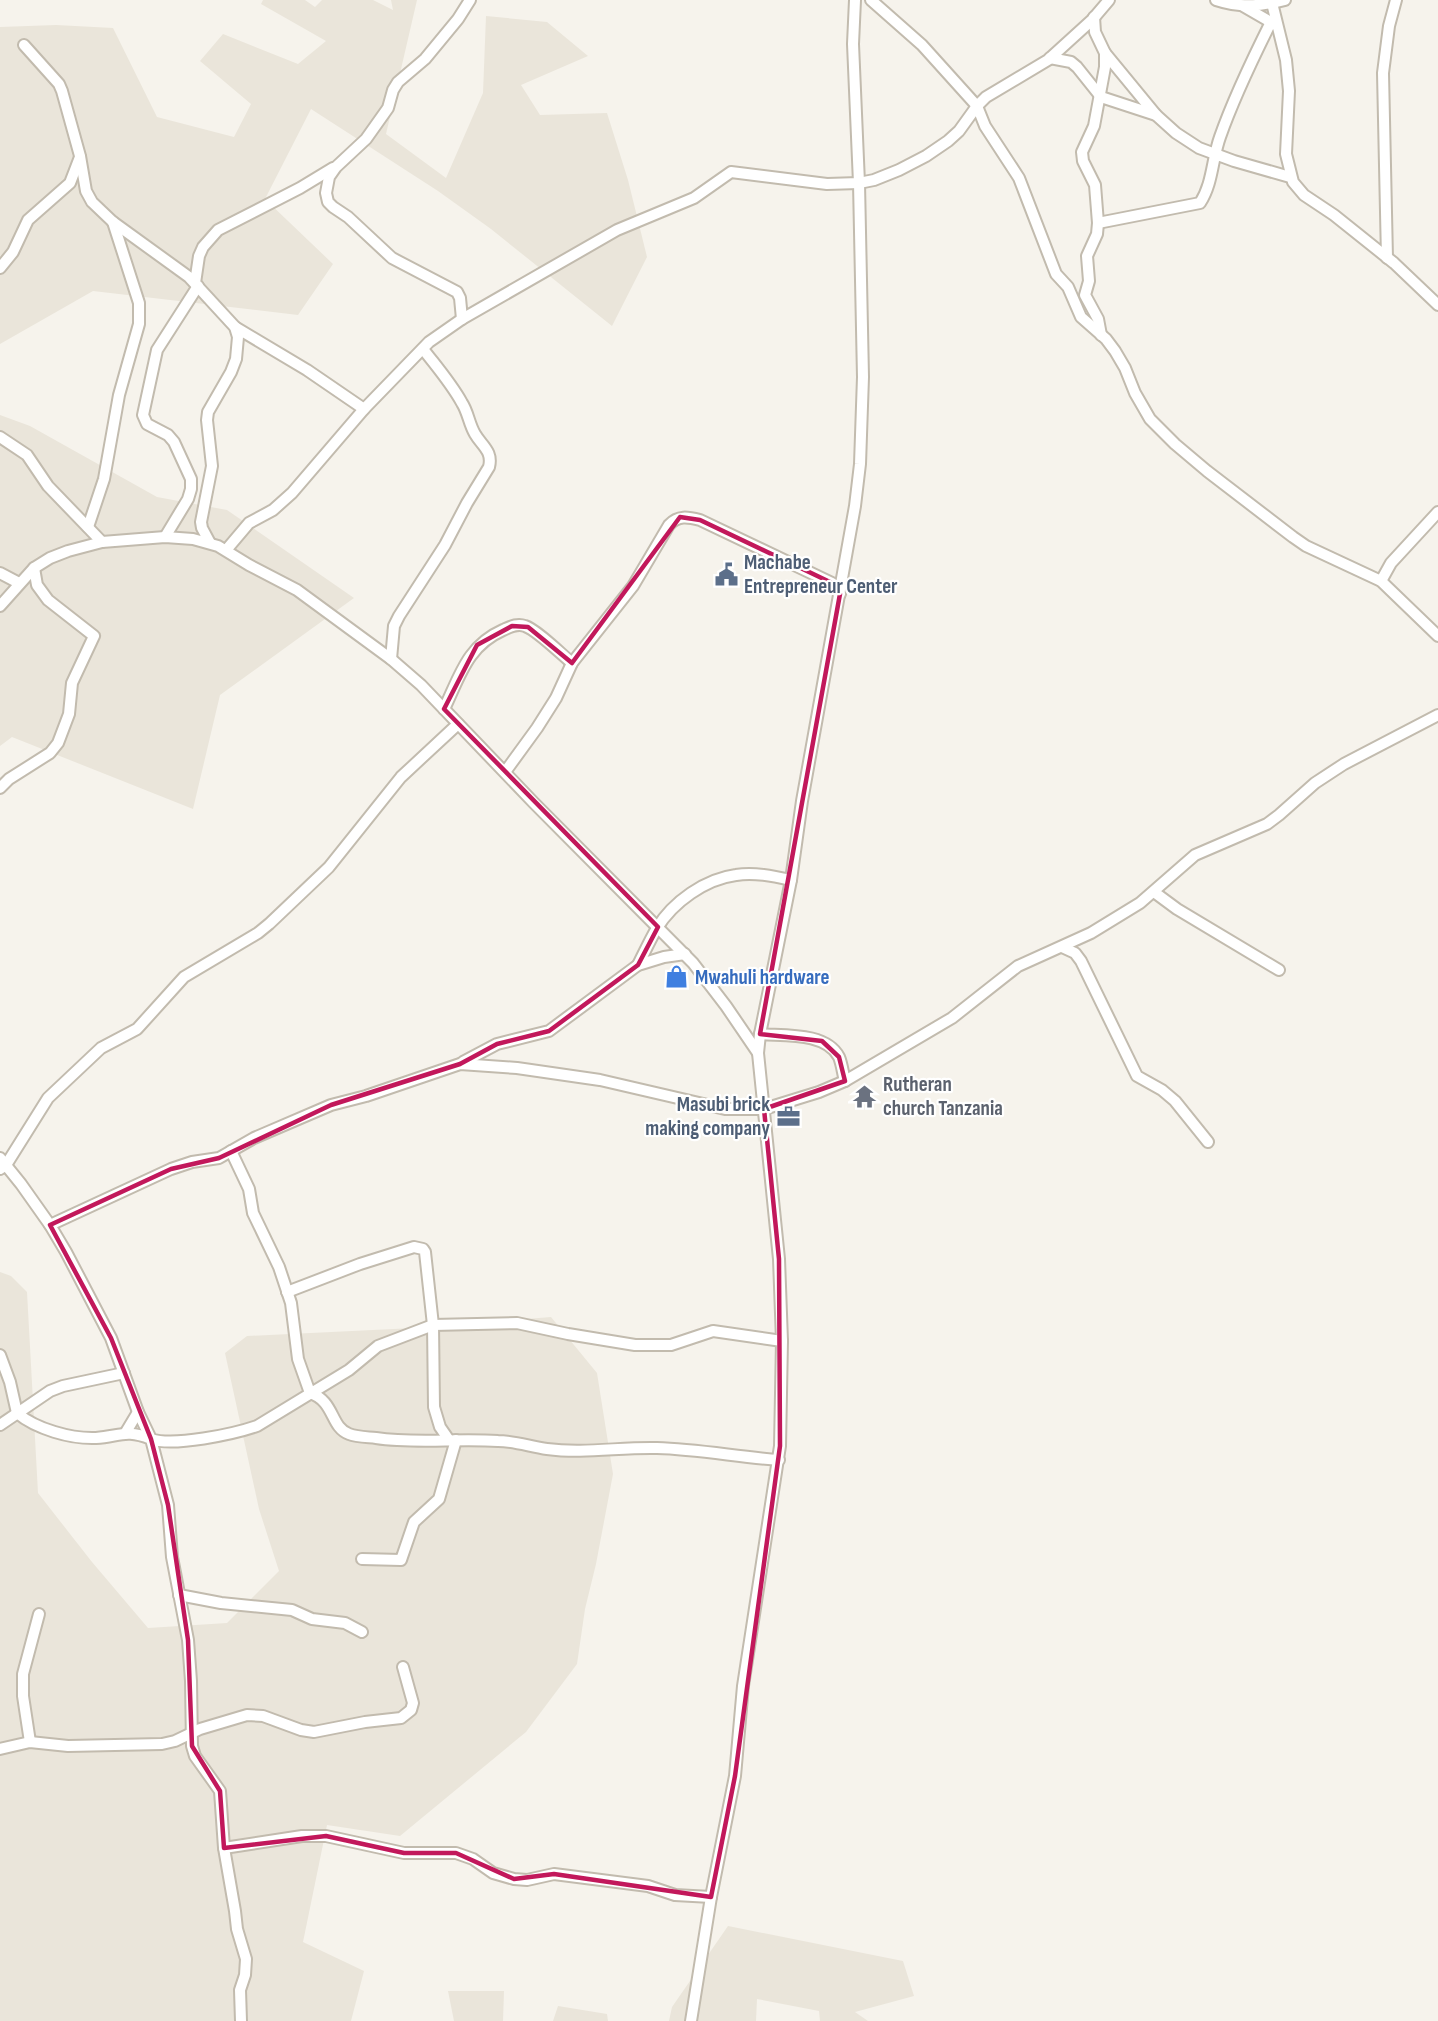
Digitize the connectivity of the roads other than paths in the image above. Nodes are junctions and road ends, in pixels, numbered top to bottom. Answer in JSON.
{"nodes":[{"id":1,"x":470,"y":0,"type":"edge"},
{"id":2,"x":855,"y":0,"type":"edge"},
{"id":3,"x":871,"y":0,"type":"edge"},
{"id":4,"x":1216,"y":0,"type":"edge"},
{"id":5,"x":1285,"y":0,"type":"edge"},
{"id":6,"x":1396,"y":0,"type":"edge"},
{"id":7,"x":1107,"y":1,"type":"edge"},
{"id":8,"x":1272,"y":3,"type":"junction"},
{"id":9,"x":1242,"y":6,"type":"junction"},
{"id":10,"x":1094,"y":17,"type":"junction"},
{"id":11,"x":1275,"y":25,"type":"junction"},
{"id":12,"x":24,"y":45,"type":"dead end"},
{"id":13,"x":1105,"y":53,"type":"junction"},
{"id":14,"x":1050,"y":58,"type":"junction"},
{"id":15,"x":1101,"y":97,"type":"junction"},
{"id":16,"x":976,"y":106,"type":"junction"},
{"id":17,"x":1156,"y":115,"type":"junction"},
{"id":18,"x":1215,"y":154,"type":"junction"},
{"id":19,"x":81,"y":156,"type":"junction"},
{"id":20,"x":336,"y":167,"type":"junction"},
{"id":21,"x":1290,"y":177,"type":"junction"},
{"id":22,"x":859,"y":183,"type":"junction"},
{"id":23,"x":113,"y":222,"type":"junction"},
{"id":24,"x":1098,"y":223,"type":"junction"},
{"id":25,"x":1387,"y":258,"type":"junction"},
{"id":26,"x":0,"y":268,"type":"edge"},
{"id":27,"x":196,"y":285,"type":"junction"},
{"id":28,"x":1438,"y":305,"type":"edge"},
{"id":29,"x":462,"y":319,"type":"junction"},
{"id":30,"x":235,"y":327,"type":"junction"},
{"id":31,"x":1101,"y":335,"type":"junction"},
{"id":32,"x":423,"y":349,"type":"junction"},
{"id":33,"x":364,"y":409,"type":"junction"},
{"id":34,"x":0,"y":437,"type":"edge"},
{"id":35,"x":1438,"y":512,"type":"edge"},
{"id":36,"x":88,"y":527,"type":"junction"},
{"id":37,"x":165,"y":537,"type":"junction"},
{"id":38,"x":102,"y":542,"type":"junction"},
{"id":39,"x":210,"y":543,"type":"junction"},
{"id":40,"x":226,"y":549,"type":"junction"},
{"id":41,"x":34,"y":568,"type":"junction"},
{"id":42,"x":0,"y":573,"type":"edge"},
{"id":43,"x":1381,"y":581,"type":"junction"},
{"id":44,"x":19,"y":583,"type":"junction"},
{"id":45,"x":840,"y":594,"type":"junction"},
{"id":46,"x":0,"y":606,"type":"edge"},
{"id":47,"x":1438,"y":636,"type":"edge"},
{"id":48,"x":391,"y":659,"type":"junction"},
{"id":49,"x":572,"y":663,"type":"junction"},
{"id":50,"x":444,"y":709,"type":"junction"},
{"id":51,"x":1438,"y":715,"type":"edge"},
{"id":52,"x":458,"y":724,"type":"junction"},
{"id":53,"x":504,"y":772,"type":"junction"},
{"id":54,"x":0,"y":788,"type":"edge"},
{"id":55,"x":791,"y":880,"type":"junction"},
{"id":56,"x":1154,"y":892,"type":"junction"},
{"id":57,"x":658,"y":927,"type":"junction"},
{"id":58,"x":1062,"y":947,"type":"junction"},
{"id":59,"x":685,"y":954,"type":"junction"},
{"id":60,"x":638,"y":965,"type":"junction"},
{"id":61,"x":1279,"y":970,"type":"dead end"},
{"id":62,"x":760,"y":1034,"type":"junction"},
{"id":63,"x":758,"y":1053,"type":"junction"},
{"id":64,"x":460,"y":1064,"type":"junction"},
{"id":65,"x":845,"y":1081,"type":"junction"},
{"id":66,"x":764,"y":1109,"type":"junction"},
{"id":67,"x":1208,"y":1142,"type":"dead end"},
{"id":68,"x":231,"y":1151,"type":"junction"},
{"id":69,"x":2,"y":1164,"type":"edge"},
{"id":70,"x":50,"y":1225,"type":"junction"},
{"id":71,"x":287,"y":1292,"type":"junction"},
{"id":72,"x":433,"y":1325,"type":"junction"},
{"id":73,"x":782,"y":1341,"type":"junction"},
{"id":74,"x":0,"y":1355,"type":"edge"},
{"id":75,"x":124,"y":1373,"type":"junction"},
{"id":76,"x":310,"y":1393,"type":"junction"},
{"id":77,"x":138,"y":1412,"type":"junction"},
{"id":78,"x":17,"y":1413,"type":"junction"},
{"id":79,"x":0,"y":1425,"type":"edge"},
{"id":80,"x":126,"y":1432,"type":"junction"},
{"id":81,"x":151,"y":1439,"type":"junction"},
{"id":82,"x":452,"y":1440,"type":"junction"},
{"id":83,"x":779,"y":1460,"type":"junction"},
{"id":84,"x":362,"y":1559,"type":"dead end"},
{"id":85,"x":179,"y":1595,"type":"junction"},
{"id":86,"x":39,"y":1614,"type":"dead end"},
{"id":87,"x":362,"y":1632,"type":"dead end"},
{"id":88,"x":403,"y":1666,"type":"dead end"},
{"id":89,"x":190,"y":1734,"type":"junction"},
{"id":90,"x":30,"y":1742,"type":"junction"},
{"id":91,"x":0,"y":1749,"type":"edge"},
{"id":92,"x":224,"y":1848,"type":"junction"},
{"id":93,"x":711,"y":1897,"type":"junction"},
{"id":94,"x":241,"y":2021,"type":"edge"},
{"id":95,"x":691,"y":2021,"type":"edge"}],
"edges":[{"from":1,"to":20,"type":"street"},
{"from":2,"to":22,"type":"street"},
{"from":3,"to":16,"type":"street"},
{"from":4,"to":9,"type":"street"},
{"from":5,"to":8,"type":"street"},
{"from":6,"to":25,"type":"street"},
{"from":7,"to":10,"type":"street"},
{"from":8,"to":9,"type":"street"},
{"from":8,"to":11,"type":"street"},
{"from":9,"to":11,"type":"street"},
{"from":10,"to":13,"type":"street"},
{"from":10,"to":14,"type":"street"},
{"from":11,"to":18,"type":"street"},
{"from":11,"to":21,"type":"street"},
{"from":12,"to":19,"type":"street"},
{"from":13,"to":15,"type":"street"},
{"from":13,"to":17,"type":"street"},
{"from":14,"to":15,"type":"street"},
{"from":14,"to":16,"type":"street"},
{"from":15,"to":17,"type":"street"},
{"from":15,"to":24,"type":"street"},
{"from":16,"to":22,"type":"street"},
{"from":16,"to":31,"type":"street"},
{"from":17,"to":18,"type":"street"},
{"from":18,"to":21,"type":"street"},
{"from":18,"to":24,"type":"street"},
{"from":19,"to":23,"type":"street"},
{"from":19,"to":26,"type":"street"},
{"from":20,"to":27,"type":"street"},
{"from":20,"to":29,"type":"street"},
{"from":21,"to":25,"type":"street"},
{"from":22,"to":29,"type":"street"},
{"from":22,"to":45,"type":"street"},
{"from":23,"to":27,"type":"street"},
{"from":23,"to":36,"type":"street"},
{"from":24,"to":31,"type":"street"},
{"from":25,"to":28,"type":"street"},
{"from":27,"to":30,"type":"street"},
{"from":27,"to":37,"type":"street"},
{"from":29,"to":32,"type":"street"},
{"from":30,"to":33,"type":"street"},
{"from":30,"to":39,"type":"street"},
{"from":31,"to":43,"type":"street"},
{"from":32,"to":33,"type":"street"},
{"from":32,"to":48,"type":"street"},
{"from":33,"to":40,"type":"street"},
{"from":34,"to":36,"type":"street"},
{"from":35,"to":43,"type":"street"},
{"from":36,"to":38,"type":"street"},
{"from":37,"to":38,"type":"street"},
{"from":37,"to":39,"type":"street"},
{"from":38,"to":41,"type":"street"},
{"from":39,"to":40,"type":"street"},
{"from":40,"to":48,"type":"street"},
{"from":41,"to":44,"type":"street"},
{"from":41,"to":54,"type":"street"},
{"from":42,"to":44,"type":"street"},
{"from":43,"to":47,"type":"street"},
{"from":44,"to":46,"type":"street"},
{"from":45,"to":49,"type":"street"},
{"from":45,"to":55,"type":"street"},
{"from":48,"to":50,"type":"street"},
{"from":49,"to":50,"type":"street"},
{"from":49,"to":53,"type":"street"},
{"from":50,"to":52,"type":"street"},
{"from":51,"to":56,"type":"street"},
{"from":52,"to":53,"type":"street"},
{"from":52,"to":69,"type":"street"},
{"from":53,"to":57,"type":"street"},
{"from":55,"to":57,"type":"street"},
{"from":55,"to":62,"type":"street"},
{"from":56,"to":58,"type":"street"},
{"from":56,"to":61,"type":"street"},
{"from":57,"to":59,"type":"street"},
{"from":57,"to":60,"type":"street"},
{"from":58,"to":65,"type":"street"},
{"from":58,"to":67,"type":"street"},
{"from":59,"to":60,"type":"street"},
{"from":59,"to":63,"type":"street"},
{"from":60,"to":64,"type":"street"},
{"from":62,"to":63,"type":"street"},
{"from":62,"to":65,"type":"street"},
{"from":63,"to":66,"type":"street"},
{"from":64,"to":66,"type":"street"},
{"from":64,"to":68,"type":"street"},
{"from":65,"to":66,"type":"street"},
{"from":66,"to":73,"type":"street"},
{"from":68,"to":70,"type":"street"},
{"from":68,"to":71,"type":"street"},
{"from":69,"to":70,"type":"street"},
{"from":70,"to":75,"type":"street"},
{"from":71,"to":72,"type":"street"},
{"from":71,"to":76,"type":"street"},
{"from":72,"to":73,"type":"street"},
{"from":72,"to":76,"type":"street"},
{"from":72,"to":82,"type":"street"},
{"from":73,"to":83,"type":"street"},
{"from":74,"to":78,"type":"street"},
{"from":75,"to":77,"type":"street"},
{"from":75,"to":78,"type":"street"},
{"from":76,"to":81,"type":"street"},
{"from":76,"to":82,"type":"street"},
{"from":77,"to":80,"type":"street"},
{"from":77,"to":81,"type":"street"},
{"from":78,"to":79,"type":"street"},
{"from":78,"to":80,"type":"street"},
{"from":80,"to":81,"type":"street"},
{"from":81,"to":85,"type":"street"},
{"from":82,"to":83,"type":"street"},
{"from":82,"to":84,"type":"street"},
{"from":83,"to":93,"type":"street"},
{"from":85,"to":87,"type":"street"},
{"from":85,"to":89,"type":"street"},
{"from":86,"to":90,"type":"street"},
{"from":88,"to":89,"type":"street"},
{"from":89,"to":90,"type":"street"},
{"from":89,"to":92,"type":"street"},
{"from":90,"to":91,"type":"street"},
{"from":92,"to":93,"type":"street"},
{"from":92,"to":94,"type":"street"},
{"from":93,"to":95,"type":"street"}]}
